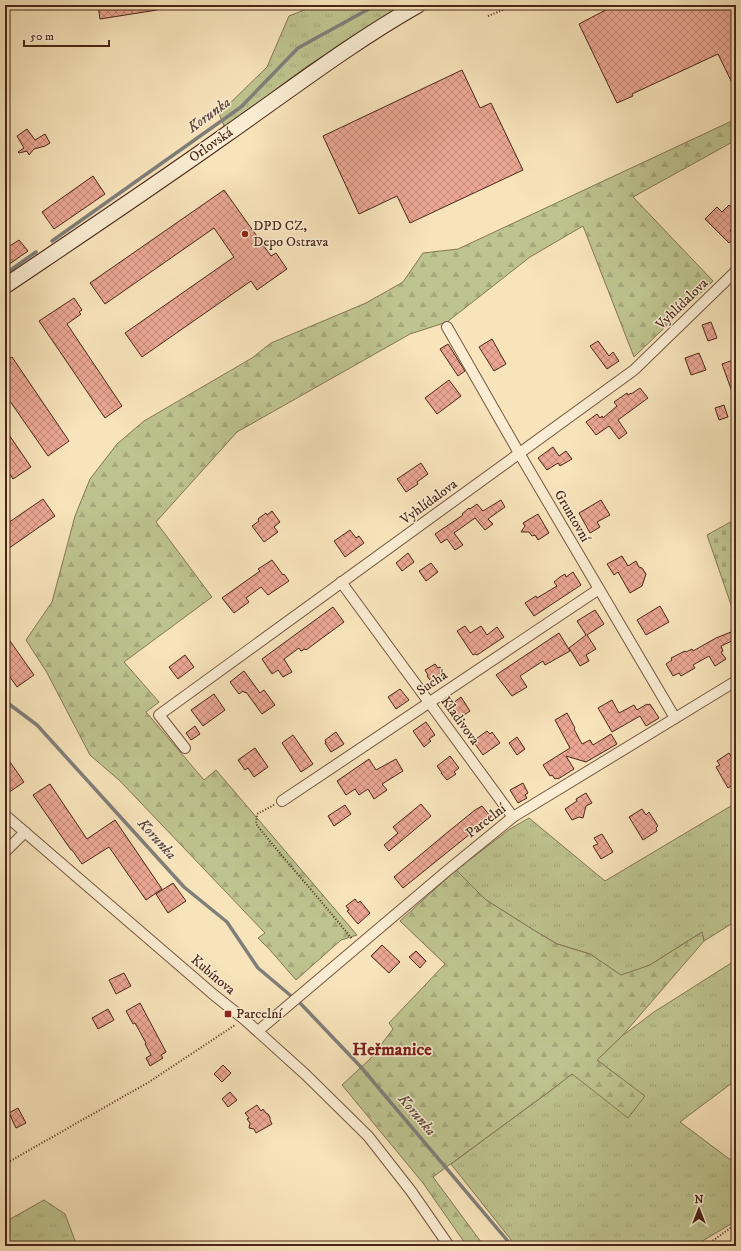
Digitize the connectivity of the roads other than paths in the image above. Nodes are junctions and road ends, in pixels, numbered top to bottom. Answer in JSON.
{"nodes":[{"id":1,"x":418,"y":5,"type":"edge"},
{"id":2,"x":736,"y":271,"type":"edge"},
{"id":3,"x":5,"y":286,"type":"edge"},
{"id":4,"x":447,"y":327,"type":"dead end"},
{"id":5,"x":520,"y":453,"type":"junction"},
{"id":6,"x":342,"y":582,"type":"junction"},
{"id":7,"x":599,"y":589,"type":"junction"},
{"id":8,"x":736,"y":681,"type":"edge"},
{"id":9,"x":429,"y":702,"type":"junction"},
{"id":10,"x":675,"y":718,"type":"junction"},
{"id":11,"x":185,"y":748,"type":"dead end"},
{"id":12,"x":282,"y":801,"type":"road end"},
{"id":13,"x":5,"y":815,"type":"edge"},
{"id":14,"x":513,"y":817,"type":"junction"},
{"id":15,"x":25,"y":832,"type":"junction"},
{"id":16,"x":5,"y":852,"type":"edge"},
{"id":17,"x":258,"y":1031,"type":"junction"},
{"id":18,"x":449,"y":1246,"type":"edge"}],
"edges":[{"from":1,"to":3,"type":"main road","name":"Orlovská"},
{"from":2,"to":5,"type":"street","name":"Vyhlídalova"},
{"from":4,"to":5,"type":"street","name":"Gruntovní"},
{"from":5,"to":6,"type":"street","name":"Vyhlídalova"},
{"from":5,"to":7,"type":"street","name":"Gruntovní"},
{"from":6,"to":9,"type":"street","name":"Kladivova"},
{"from":6,"to":11,"type":"street","name":"Vyhlídalova"},
{"from":7,"to":9,"type":"street","name":"Suchá"},
{"from":7,"to":10,"type":"street","name":"Gruntovní"},
{"from":8,"to":10,"type":"street","name":"Parcelní"},
{"from":9,"to":12,"type":"street","name":"Suchá"},
{"from":9,"to":14,"type":"street","name":"Kladivova"},
{"from":10,"to":14,"type":"street","name":"Parcelní"},
{"from":13,"to":15,"type":"street","name":"Kubínova"},
{"from":14,"to":17,"type":"street","name":"Parcelní"},
{"from":15,"to":16,"type":"street"},
{"from":15,"to":17,"type":"street","name":"Kubínova"},
{"from":17,"to":18,"type":"street","name":"Kubínova"}]}
